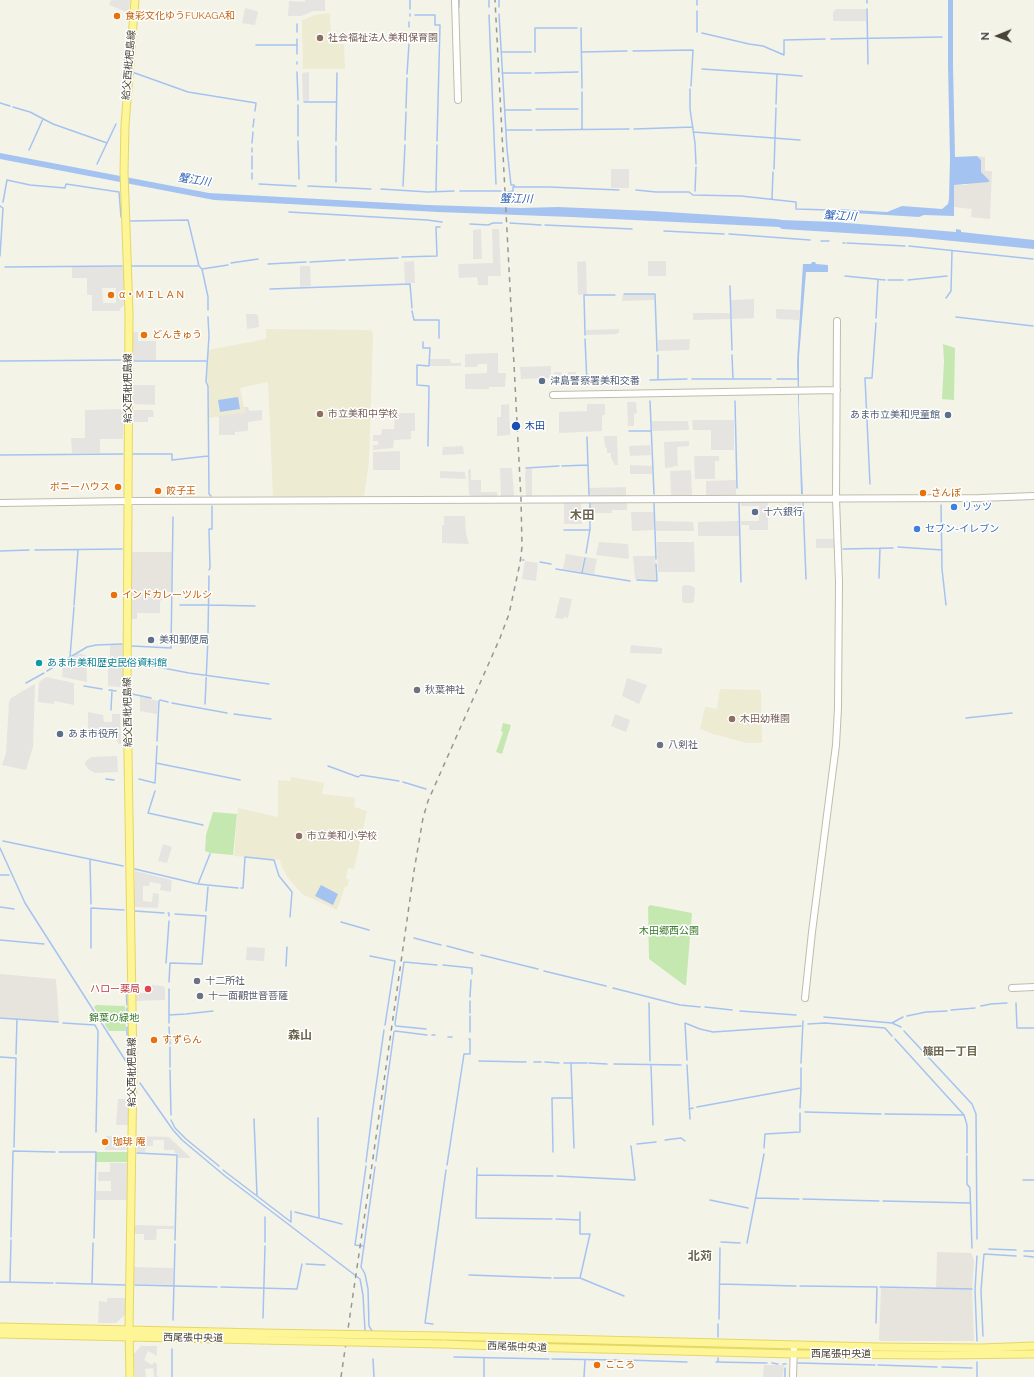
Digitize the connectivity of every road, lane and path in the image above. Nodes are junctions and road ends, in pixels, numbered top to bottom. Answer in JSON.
{"nodes":[{"id":1,"x":135,"y":0,"type":"edge"},
{"id":2,"x":455,"y":0,"type":"edge"},
{"id":3,"x":458,"y":100,"type":"dead end"},
{"id":4,"x":837,"y":321,"type":"dead end"},
{"id":5,"x":837,"y":390,"type":"junction"},
{"id":6,"x":553,"y":395,"type":"dead end"},
{"id":7,"x":1034,"y":496,"type":"edge"},
{"id":8,"x":836,"y":499,"type":"junction"},
{"id":9,"x":128,"y":501,"type":"junction"},
{"id":10,"x":0,"y":503,"type":"edge"},
{"id":11,"x":1034,"y":986,"type":"edge"},
{"id":12,"x":1012,"y":988,"type":"dead end"},
{"id":13,"x":805,"y":998,"type":"dead end"},
{"id":14,"x":0,"y":1327,"type":"edge"},
{"id":15,"x":129,"y":1333,"type":"junction"},
{"id":16,"x":0,"y":1334,"type":"edge"},
{"id":17,"x":443,"y":1340,"type":"junction"},
{"id":18,"x":794,"y":1345,"type":"junction"},
{"id":19,"x":1034,"y":1346,"type":"edge"},
{"id":20,"x":794,"y":1354,"type":"junction"},
{"id":21,"x":1034,"y":1354,"type":"edge"},
{"id":22,"x":130,"y":1377,"type":"edge"},
{"id":23,"x":793,"y":1377,"type":"edge"}],
"edges":[{"from":1,"to":9,"type":"main road","name":"給父西枇杷島線"},
{"from":2,"to":3,"type":"street"},
{"from":4,"to":5,"type":"street"},
{"from":5,"to":6,"type":"street"},
{"from":5,"to":8,"type":"street"},
{"from":7,"to":8,"type":"street"},
{"from":8,"to":9,"type":"street"},
{"from":8,"to":13,"type":"street"},
{"from":9,"to":10,"type":"street"},
{"from":9,"to":15,"type":"main road","name":"給父西枇杷島線"},
{"from":11,"to":12,"type":"street"},
{"from":14,"to":15,"type":"main road","name":"西尾張中央道"},
{"from":15,"to":16,"type":"main road","name":"西尾張中央道"},
{"from":15,"to":17,"type":"main road","name":"西尾張中央道","bridge":true},
{"from":15,"to":22,"type":"main road","name":"給父西枇杷島線"},
{"from":17,"to":18,"type":"main road","name":"西尾張中央道"},
{"from":17,"to":20,"type":"main road","name":"西尾張中央道"},
{"from":18,"to":19,"type":"main road","name":"西尾張中央道"},
{"from":18,"to":20,"type":"street"},
{"from":20,"to":21,"type":"main road","name":"西尾張中央道"},
{"from":20,"to":23,"type":"street"}]}
